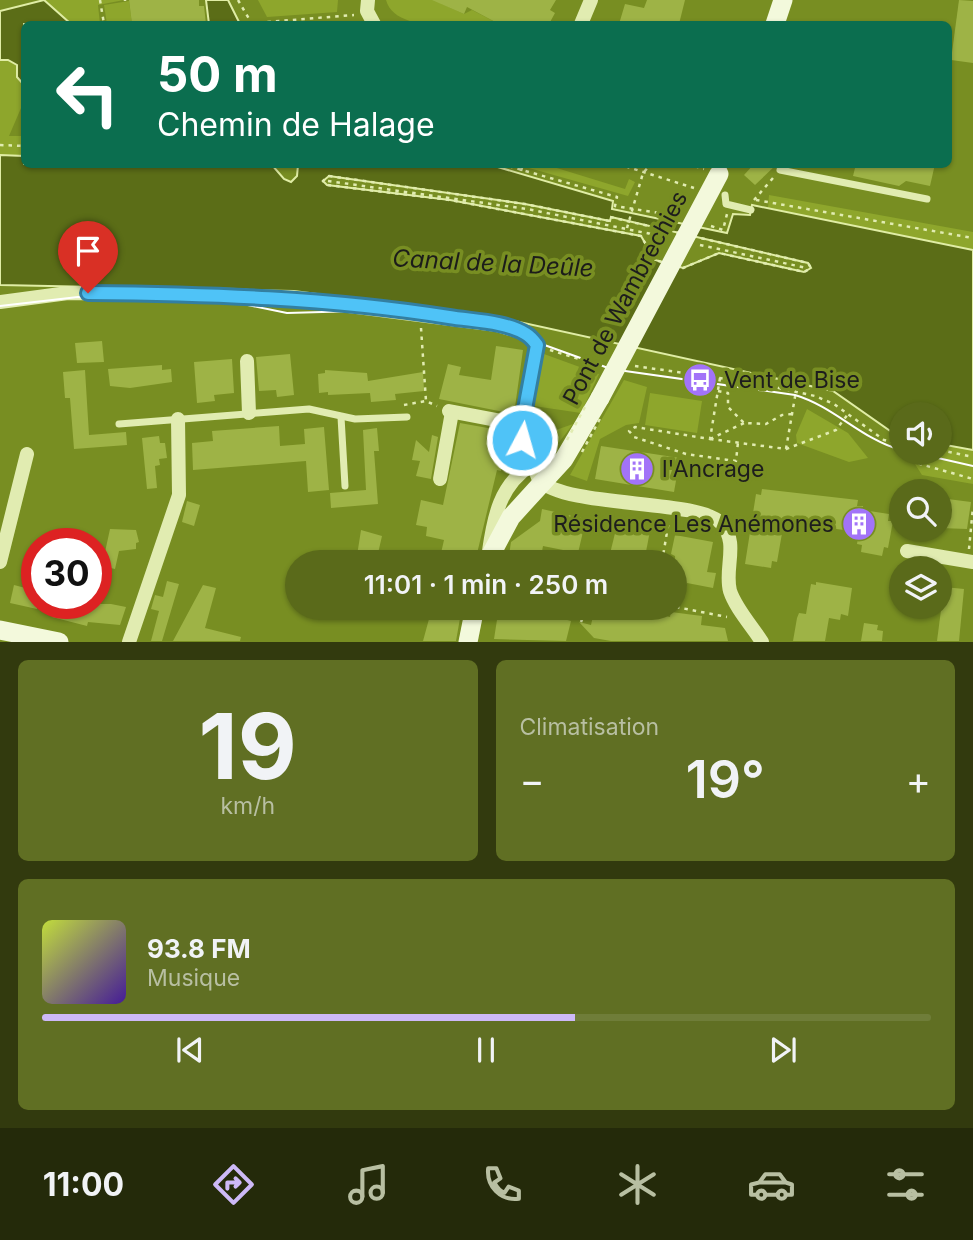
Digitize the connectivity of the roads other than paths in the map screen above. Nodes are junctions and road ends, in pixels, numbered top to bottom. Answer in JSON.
{"nodes":[{"id":1,"x":591,"y":0,"type":"edge"},
{"id":2,"x":782,"y":0,"type":"edge"},
{"id":3,"x":582,"y":21,"type":"edge"},
{"id":4,"x":776,"y":21,"type":"edge"},
{"id":5,"x":715,"y":169,"type":"edge"},
{"id":6,"x":780,"y":170,"type":"road end"},
{"id":7,"x":725,"y":195,"type":"dead end"},
{"id":8,"x":927,"y":199,"type":"dead end"},
{"id":9,"x":751,"y":209,"type":"dead end"},
{"id":10,"x":0,"y":302,"type":"edge"},
{"id":11,"x":247,"y":361,"type":"dead end"},
{"id":12,"x":249,"y":413,"type":"junction"},
{"id":13,"x":341,"y":417,"type":"junction"},
{"id":14,"x":407,"y":417,"type":"road end"},
{"id":15,"x":178,"y":419,"type":"junction"},
{"id":16,"x":120,"y":424,"type":"dead end"},
{"id":17,"x":522,"y":425,"type":"junction"},
{"id":18,"x":27,"y":453,"type":"dead end"},
{"id":19,"x":531,"y":465,"type":"junction"},
{"id":20,"x":440,"y":479,"type":"dead end"},
{"id":21,"x":542,"y":484,"type":"junction"},
{"id":22,"x":345,"y":486,"type":"dead end"},
{"id":23,"x":490,"y":550,"type":"edge"},
{"id":24,"x":494,"y":550,"type":"edge"},
{"id":25,"x":907,"y":551,"type":"dead end"},
{"id":26,"x":970,"y":561,"type":"edge"},
{"id":27,"x":0,"y":562,"type":"edge"},
{"id":28,"x":472,"y":620,"type":"edge"},
{"id":29,"x":0,"y":630,"type":"edge"},
{"id":30,"x":59,"y":642,"type":"edge"},
{"id":31,"x":129,"y":642,"type":"edge"},
{"id":32,"x":468,"y":642,"type":"edge"},
{"id":33,"x":762,"y":642,"type":"edge"}],
"edges":[{"from":1,"to":3,"type":"street"},
{"from":2,"to":4,"type":"street"},
{"from":5,"to":21,"type":"street","name":"Pont de Wambrechies","bridge":true},
{"from":6,"to":8,"type":"lane"},
{"from":7,"to":9,"type":"lane"},
{"from":10,"to":17,"type":"street"},
{"from":11,"to":12,"type":"street"},
{"from":12,"to":13,"type":"lane"},
{"from":12,"to":15,"type":"lane"},
{"from":13,"to":14,"type":"lane"},
{"from":13,"to":22,"type":"lane"},
{"from":15,"to":16,"type":"lane"},
{"from":15,"to":31,"type":"street"},
{"from":17,"to":19,"type":"street"},
{"from":17,"to":20,"type":"street"},
{"from":18,"to":27,"type":"street"},
{"from":19,"to":21,"type":"street"},
{"from":19,"to":23,"type":"street"},
{"from":21,"to":24,"type":"street","name":"Pont de Wambrechies"},
{"from":21,"to":33,"type":"street"},
{"from":25,"to":26,"type":"street"},
{"from":28,"to":32,"type":"street"},
{"from":29,"to":30,"type":"street"}]}
